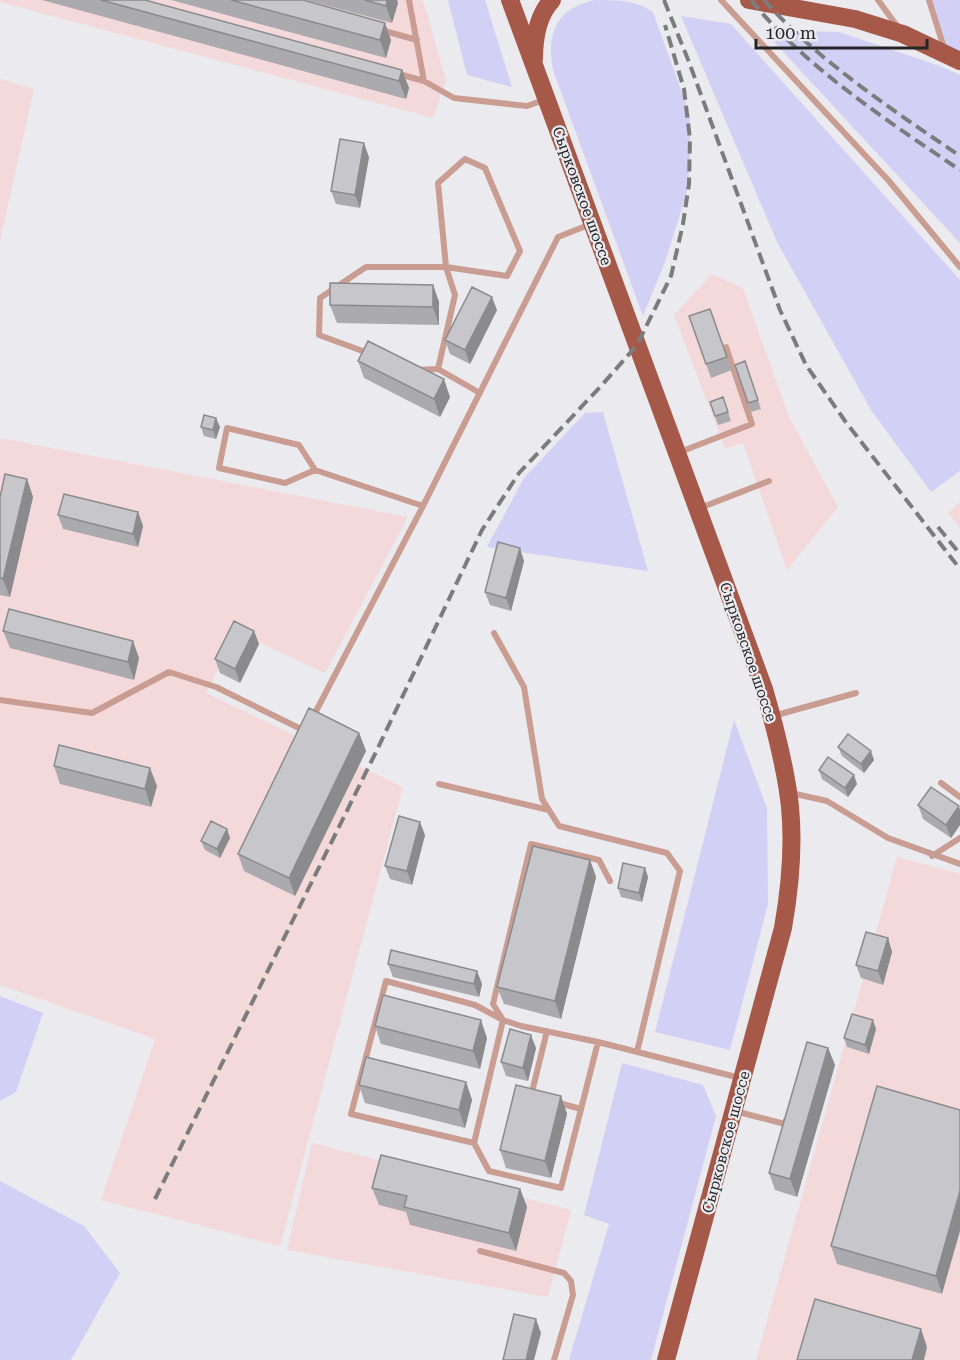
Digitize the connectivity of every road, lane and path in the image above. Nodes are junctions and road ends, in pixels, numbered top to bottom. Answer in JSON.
{"nodes":[{"id":1,"x":410,"y":0,"type":"edge"},
{"id":2,"x":510,"y":0,"type":"edge"},
{"id":3,"x":552,"y":0,"type":"edge"},
{"id":4,"x":721,"y":0,"type":"edge"},
{"id":5,"x":749,"y":0,"type":"edge"},
{"id":6,"x":878,"y":0,"type":"edge"},
{"id":7,"x":929,"y":0,"type":"edge"},
{"id":8,"x":371,"y":28,"type":"edge"},
{"id":9,"x":903,"y":34,"type":"junction"},
{"id":10,"x":417,"y":40,"type":"junction"},
{"id":11,"x":953,"y":58,"type":"edge"},
{"id":12,"x":534,"y":67,"type":"junction"},
{"id":13,"x":391,"y":72,"type":"edge"},
{"id":14,"x":424,"y":81,"type":"junction"},
{"id":15,"x":546,"y":99,"type":"junction"},
{"id":16,"x":592,"y":224,"type":"junction"},
{"id":17,"x":446,"y":267,"type":"junction"},
{"id":18,"x":960,"y":267,"type":"edge"},
{"id":19,"x":726,"y":347,"type":"edge"},
{"id":20,"x":372,"y":354,"type":"edge"},
{"id":21,"x":438,"y":369,"type":"junction"},
{"id":22,"x":414,"y":370,"type":"edge"},
{"id":23,"x":480,"y":393,"type":"junction"},
{"id":24,"x":678,"y":453,"type":"junction"},
{"id":25,"x":315,"y":470,"type":"junction"},
{"id":26,"x":770,"y":481,"type":"dead end"},
{"id":27,"x":423,"y":506,"type":"junction"},
{"id":28,"x":698,"y":508,"type":"junction"},
{"id":29,"x":494,"y":633,"type":"dead end"},
{"id":30,"x":856,"y":693,"type":"dead end"},
{"id":31,"x":0,"y":700,"type":"edge"},
{"id":32,"x":772,"y":716,"type":"junction"},
{"id":33,"x":306,"y":731,"type":"junction"},
{"id":34,"x":300,"y":741,"type":"edge"},
{"id":35,"x":941,"y":783,"type":"dead end"},
{"id":36,"x":439,"y":784,"type":"dead end"},
{"id":37,"x":788,"y":793,"type":"junction"},
{"id":38,"x":960,"y":797,"type":"edge"},
{"id":39,"x":549,"y":810,"type":"junction"},
{"id":40,"x":960,"y":838,"type":"edge"},
{"id":41,"x":932,"y":856,"type":"junction"},
{"id":42,"x":960,"y":864,"type":"edge"},
{"id":43,"x":610,"y":881,"type":"dead end"},
{"id":44,"x":502,"y":1020,"type":"junction"},
{"id":45,"x":547,"y":1031,"type":"junction"},
{"id":46,"x":598,"y":1042,"type":"junction"},
{"id":47,"x":637,"y":1052,"type":"junction"},
{"id":48,"x":743,"y":1079,"type":"junction"},
{"id":49,"x":541,"y":1099,"type":"edge"},
{"id":50,"x":551,"y":1101,"type":"edge"},
{"id":51,"x":581,"y":1109,"type":"junction"},
{"id":52,"x":735,"y":1111,"type":"junction"},
{"id":53,"x":788,"y":1113,"type":"edge"},
{"id":54,"x":474,"y":1143,"type":"junction"},
{"id":55,"x":480,"y":1251,"type":"dead end"},
{"id":56,"x":555,"y":1360,"type":"edge"},
{"id":57,"x":666,"y":1360,"type":"edge"}],
"edges":[{"from":1,"to":10,"type":"lane"},
{"from":2,"to":12,"type":"main road","name":"Сырковское шоссе"},
{"from":3,"to":12,"type":"main road"},
{"from":4,"to":18,"type":"lane"},
{"from":5,"to":9,"type":"main road"},
{"from":6,"to":9,"type":"lane"},
{"from":7,"to":11,"type":"lane"},
{"from":8,"to":10,"type":"lane"},
{"from":9,"to":11,"type":"main road"},
{"from":10,"to":14,"type":"lane"},
{"from":12,"to":15,"type":"main road","name":"Сырковское шоссе"},
{"from":13,"to":14,"type":"lane"},
{"from":14,"to":15,"type":"lane"},
{"from":15,"to":16,"type":"main road","name":"Сырковское шоссе"},
{"from":16,"to":23,"type":"lane"},
{"from":16,"to":24,"type":"main road","name":"Сырковское шоссе"},
{"from":17,"to":17,"type":"lane"},
{"from":17,"to":20,"type":"lane"},
{"from":17,"to":21,"type":"lane"},
{"from":19,"to":24,"type":"lane"},
{"from":21,"to":22,"type":"lane"},
{"from":21,"to":23,"type":"lane"},
{"from":23,"to":27,"type":"lane"},
{"from":24,"to":28,"type":"main road","name":"Сырковское шоссе"},
{"from":25,"to":25,"type":"lane"},
{"from":25,"to":27,"type":"lane"},
{"from":26,"to":28,"type":"lane"},
{"from":27,"to":33,"type":"lane"},
{"from":28,"to":32,"type":"main road","name":"Сырковское шоссе"},
{"from":29,"to":39,"type":"lane"},
{"from":30,"to":32,"type":"lane"},
{"from":31,"to":33,"type":"lane"},
{"from":32,"to":37,"type":"main road","name":"Сырковское шоссе"},
{"from":33,"to":34,"type":"lane"},
{"from":35,"to":38,"type":"lane"},
{"from":36,"to":39,"type":"lane"},
{"from":37,"to":41,"type":"lane"},
{"from":37,"to":48,"type":"main road","name":"Сырковское шоссе"},
{"from":39,"to":47,"type":"lane"},
{"from":40,"to":41,"type":"lane"},
{"from":41,"to":42,"type":"lane"},
{"from":43,"to":44,"type":"lane"},
{"from":44,"to":45,"type":"lane"},
{"from":44,"to":54,"type":"lane"},
{"from":44,"to":54,"type":"lane"},
{"from":45,"to":46,"type":"lane"},
{"from":45,"to":49,"type":"lane"},
{"from":46,"to":47,"type":"lane"},
{"from":46,"to":51,"type":"lane"},
{"from":47,"to":48,"type":"lane"},
{"from":48,"to":52,"type":"main road","name":"Сырковское шоссе"},
{"from":50,"to":51,"type":"lane"},
{"from":51,"to":54,"type":"lane"},
{"from":52,"to":53,"type":"lane"},
{"from":52,"to":57,"type":"main road","name":"Сырковское шоссе"},
{"from":55,"to":56,"type":"lane"}]}
